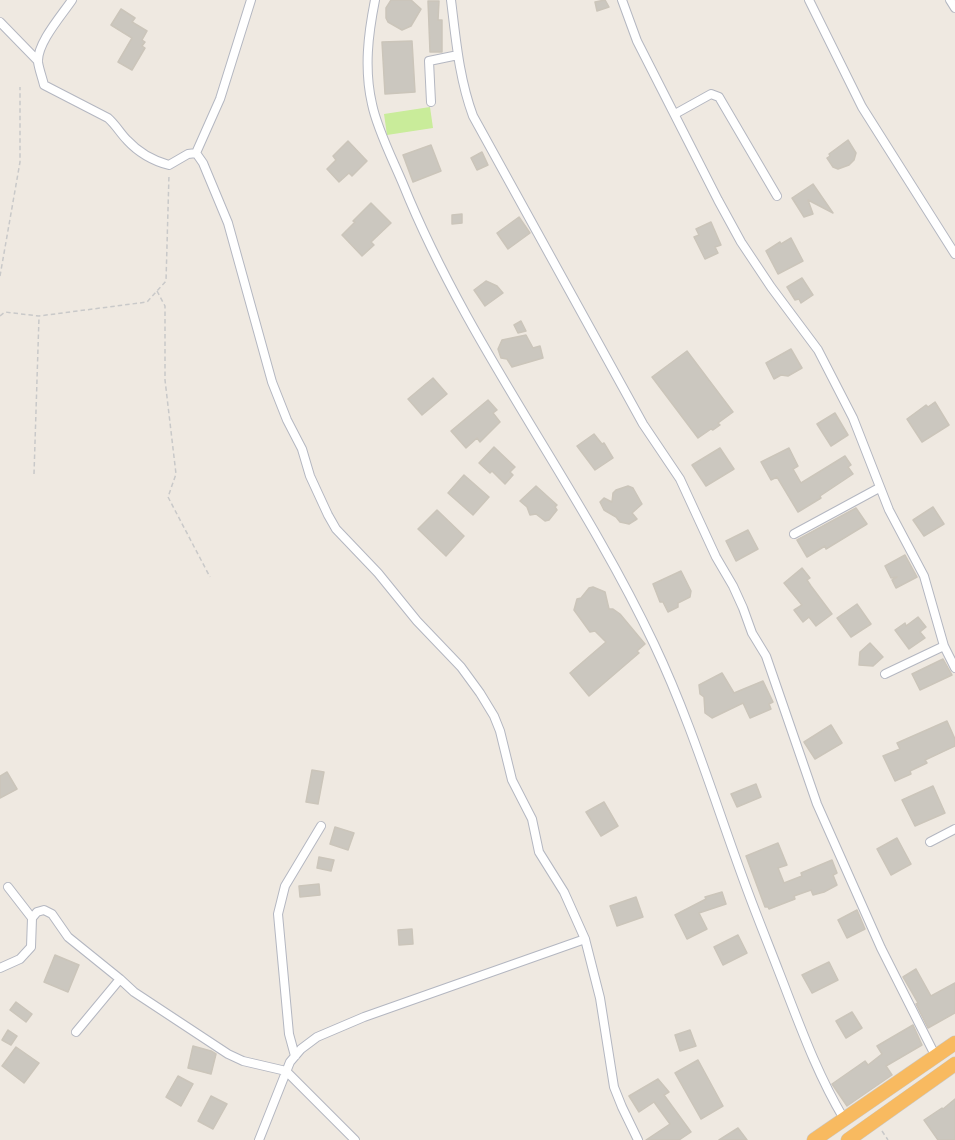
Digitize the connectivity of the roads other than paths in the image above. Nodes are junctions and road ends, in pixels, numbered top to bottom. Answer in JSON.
{"nodes":[{"id":1,"x":72,"y":0,"type":"edge"},
{"id":2,"x":251,"y":0,"type":"edge"},
{"id":3,"x":375,"y":0,"type":"edge"},
{"id":4,"x":451,"y":0,"type":"edge"},
{"id":5,"x":622,"y":0,"type":"edge"},
{"id":6,"x":809,"y":0,"type":"edge"},
{"id":7,"x":950,"y":0,"type":"edge"},
{"id":8,"x":955,"y":8,"type":"edge"},
{"id":9,"x":0,"y":22,"type":"edge"},
{"id":10,"x":458,"y":55,"type":"junction"},
{"id":11,"x":38,"y":61,"type":"junction"},
{"id":12,"x":431,"y":102,"type":"dead end"},
{"id":13,"x":675,"y":114,"type":"junction"},
{"id":14,"x":196,"y":153,"type":"junction"},
{"id":15,"x":777,"y":196,"type":"dead end"},
{"id":16,"x":955,"y":254,"type":"edge"},
{"id":17,"x":879,"y":489,"type":"junction"},
{"id":18,"x":794,"y":534,"type":"dead end"},
{"id":19,"x":944,"y":646,"type":"junction"},
{"id":20,"x":955,"y":668,"type":"edge"},
{"id":21,"x":885,"y":674,"type":"dead end"},
{"id":22,"x":321,"y":826,"type":"dead end"},
{"id":23,"x":955,"y":830,"type":"edge"},
{"id":24,"x":930,"y":842,"type":"dead end"},
{"id":25,"x":9,"y":887,"type":"dead end"},
{"id":26,"x":32,"y":918,"type":"junction"},
{"id":27,"x":585,"y":939,"type":"junction"},
{"id":28,"x":0,"y":968,"type":"edge"},
{"id":29,"x":120,"y":979,"type":"junction"},
{"id":30,"x":76,"y":1032,"type":"dead end"},
{"id":31,"x":955,"y":1043,"type":"edge"},
{"id":32,"x":294,"y":1056,"type":"junction"},
{"id":33,"x":936,"y":1057,"type":"junction"},
{"id":34,"x":955,"y":1065,"type":"edge"},
{"id":35,"x":286,"y":1071,"type":"junction"},
{"id":36,"x":844,"y":1119,"type":"junction"},
{"id":37,"x":259,"y":1140,"type":"edge"},
{"id":38,"x":356,"y":1140,"type":"edge"},
{"id":39,"x":638,"y":1140,"type":"edge"},
{"id":40,"x":814,"y":1140,"type":"edge"},
{"id":41,"x":848,"y":1140,"type":"edge"}],
"edges":[{"from":1,"to":11,"type":"street"},
{"from":2,"to":14,"type":"street"},
{"from":3,"to":36,"type":"street"},
{"from":4,"to":10,"type":"street"},
{"from":5,"to":13,"type":"street"},
{"from":6,"to":16,"type":"street"},
{"from":7,"to":8,"type":"street"},
{"from":9,"to":11,"type":"street"},
{"from":10,"to":12,"type":"street"},
{"from":10,"to":33,"type":"street"},
{"from":11,"to":14,"type":"street"},
{"from":13,"to":15,"type":"street"},
{"from":13,"to":17,"type":"street"},
{"from":14,"to":27,"type":"street"},
{"from":17,"to":18,"type":"street"},
{"from":17,"to":19,"type":"street"},
{"from":19,"to":20,"type":"street"},
{"from":19,"to":21,"type":"street"},
{"from":22,"to":32,"type":"street"},
{"from":23,"to":24,"type":"street"},
{"from":25,"to":26,"type":"street"},
{"from":26,"to":28,"type":"street"},
{"from":26,"to":29,"type":"street"},
{"from":27,"to":32,"type":"street"},
{"from":27,"to":39,"type":"street"},
{"from":29,"to":30,"type":"street"},
{"from":29,"to":35,"type":"street"},
{"from":31,"to":33,"type":"highway"},
{"from":32,"to":35,"type":"street"},
{"from":33,"to":36,"type":"highway"},
{"from":34,"to":41,"type":"highway"},
{"from":35,"to":37,"type":"street"},
{"from":35,"to":38,"type":"street"},
{"from":36,"to":40,"type":"highway"}]}
